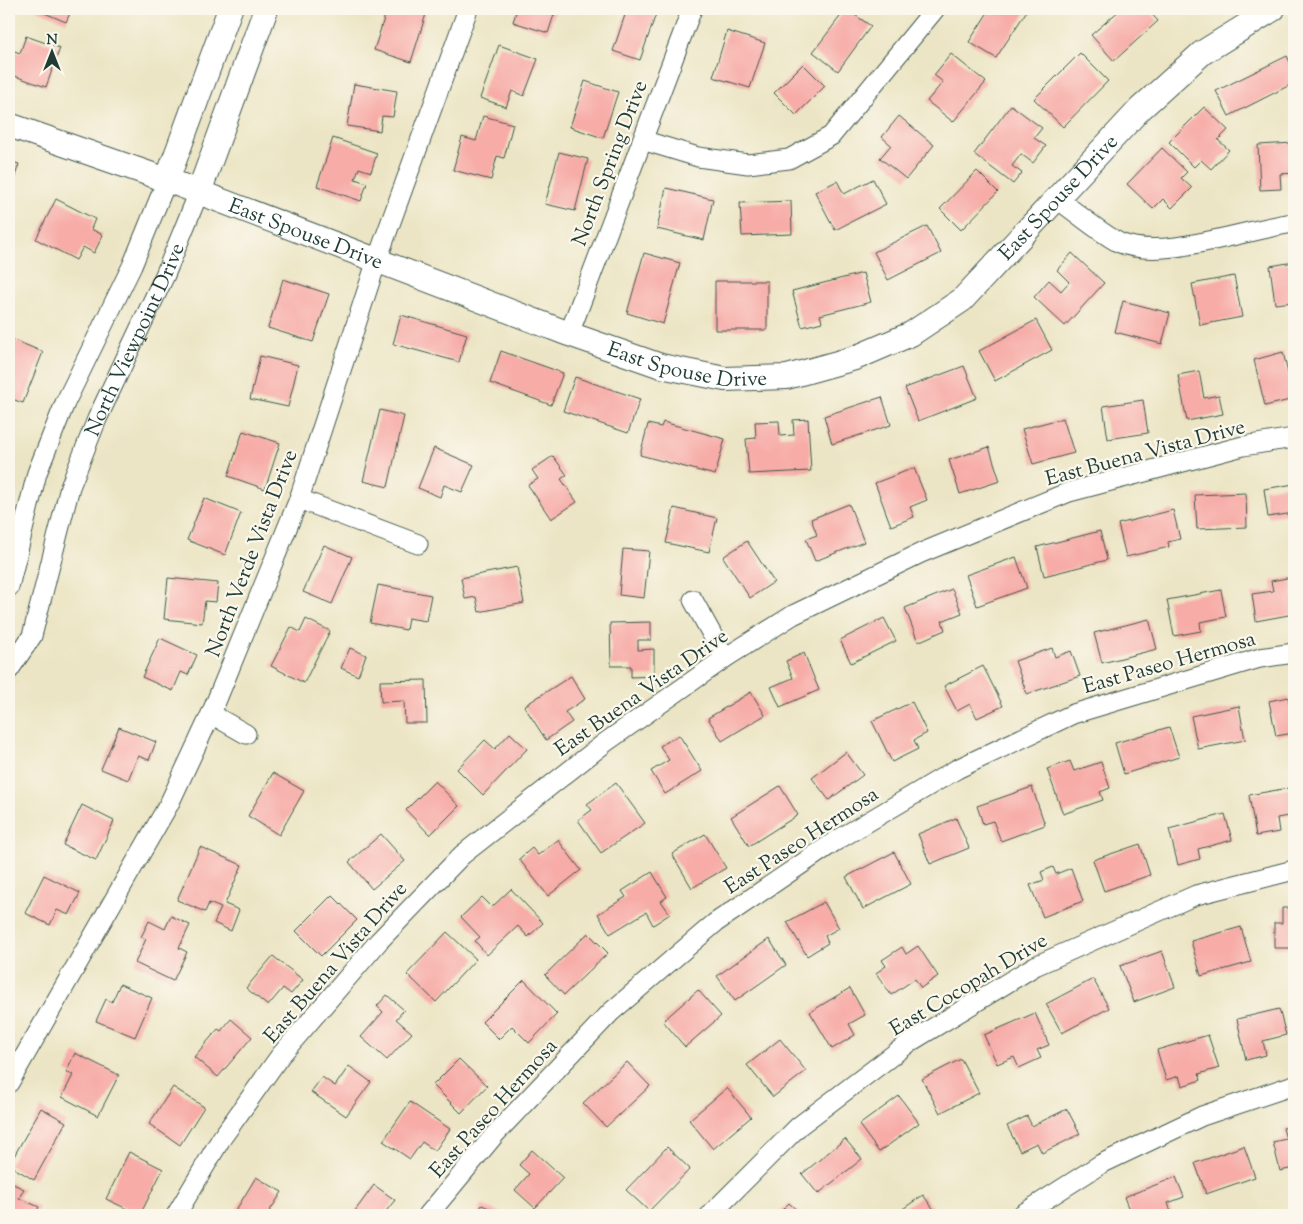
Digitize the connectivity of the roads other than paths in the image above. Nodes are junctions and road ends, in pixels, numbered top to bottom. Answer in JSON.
{"nodes":[{"id":1,"x":230,"y":9,"type":"edge"},
{"id":2,"x":266,"y":9,"type":"edge"},
{"id":3,"x":468,"y":9,"type":"edge"},
{"id":4,"x":692,"y":9,"type":"edge"},
{"id":5,"x":935,"y":9,"type":"edge"},
{"id":6,"x":1273,"y":9,"type":"edge"},
{"id":7,"x":9,"y":125,"type":"edge"},
{"id":8,"x":642,"y":140,"type":"junction"},
{"id":9,"x":167,"y":180,"type":"junction"},
{"id":10,"x":199,"y":192,"type":"junction"},
{"id":11,"x":1057,"y":199,"type":"junction"},
{"id":12,"x":1294,"y":222,"type":"edge"},
{"id":13,"x":376,"y":260,"type":"junction"},
{"id":14,"x":569,"y":334,"type":"junction"},
{"id":15,"x":1294,"y":438,"type":"edge"},
{"id":16,"x":300,"y":499,"type":"junction"},
{"id":17,"x":418,"y":544,"type":"dead end"},
{"id":18,"x":9,"y":587,"type":"edge"},
{"id":19,"x":693,"y":600,"type":"dead end"},
{"id":20,"x":1294,"y":653,"type":"edge"},
{"id":21,"x":725,"y":658,"type":"junction"},
{"id":22,"x":9,"y":670,"type":"edge"},
{"id":23,"x":211,"y":714,"type":"junction"},
{"id":24,"x":246,"y":734,"type":"dead end"},
{"id":25,"x":1294,"y":870,"type":"edge"},
{"id":26,"x":9,"y":1083,"type":"edge"},
{"id":27,"x":1294,"y":1085,"type":"edge"},
{"id":28,"x":176,"y":1215,"type":"edge"},
{"id":29,"x":428,"y":1215,"type":"edge"},
{"id":30,"x":710,"y":1215,"type":"edge"},
{"id":31,"x":1020,"y":1215,"type":"edge"}],
"edges":[{"from":1,"to":9,"type":"main road","name":"North Viewpoint Drive"},
{"from":2,"to":10,"type":"main road","name":"North Viewpoint Drive"},
{"from":3,"to":13,"type":"street","name":"North Verde Vista Drive"},
{"from":4,"to":8,"type":"street","name":"North Spring Drive"},
{"from":5,"to":8,"type":"street"},
{"from":6,"to":11,"type":"main road","name":"East Spouse Drive"},
{"from":7,"to":9,"type":"main road","name":"East Spouse Drive"},
{"from":8,"to":14,"type":"street","name":"North Spring Drive"},
{"from":9,"to":10,"type":"main road","name":"East Spouse Drive"},
{"from":9,"to":18,"type":"street","name":"North Viewpoint Drive"},
{"from":10,"to":13,"type":"main road","name":"East Spouse Drive"},
{"from":10,"to":22,"type":"street","name":"North Viewpoint Drive"},
{"from":11,"to":12,"type":"street"},
{"from":11,"to":14,"type":"main road","name":"East Spouse Drive"},
{"from":13,"to":14,"type":"main road","name":"East Spouse Drive"},
{"from":13,"to":16,"type":"street","name":"North Verde Vista Drive"},
{"from":15,"to":21,"type":"street","name":"East Buena Vista Drive"},
{"from":16,"to":17,"type":"street"},
{"from":16,"to":23,"type":"street","name":"North Verde Vista Drive"},
{"from":19,"to":21,"type":"street"},
{"from":20,"to":29,"type":"street","name":"East Paseo Hermosa"},
{"from":21,"to":28,"type":"street","name":"East Buena Vista Drive"},
{"from":23,"to":24,"type":"street"},
{"from":23,"to":26,"type":"street","name":"North Verde Vista Drive"},
{"from":25,"to":30,"type":"street","name":"East Cocopah Drive"},
{"from":27,"to":31,"type":"street"}]}
